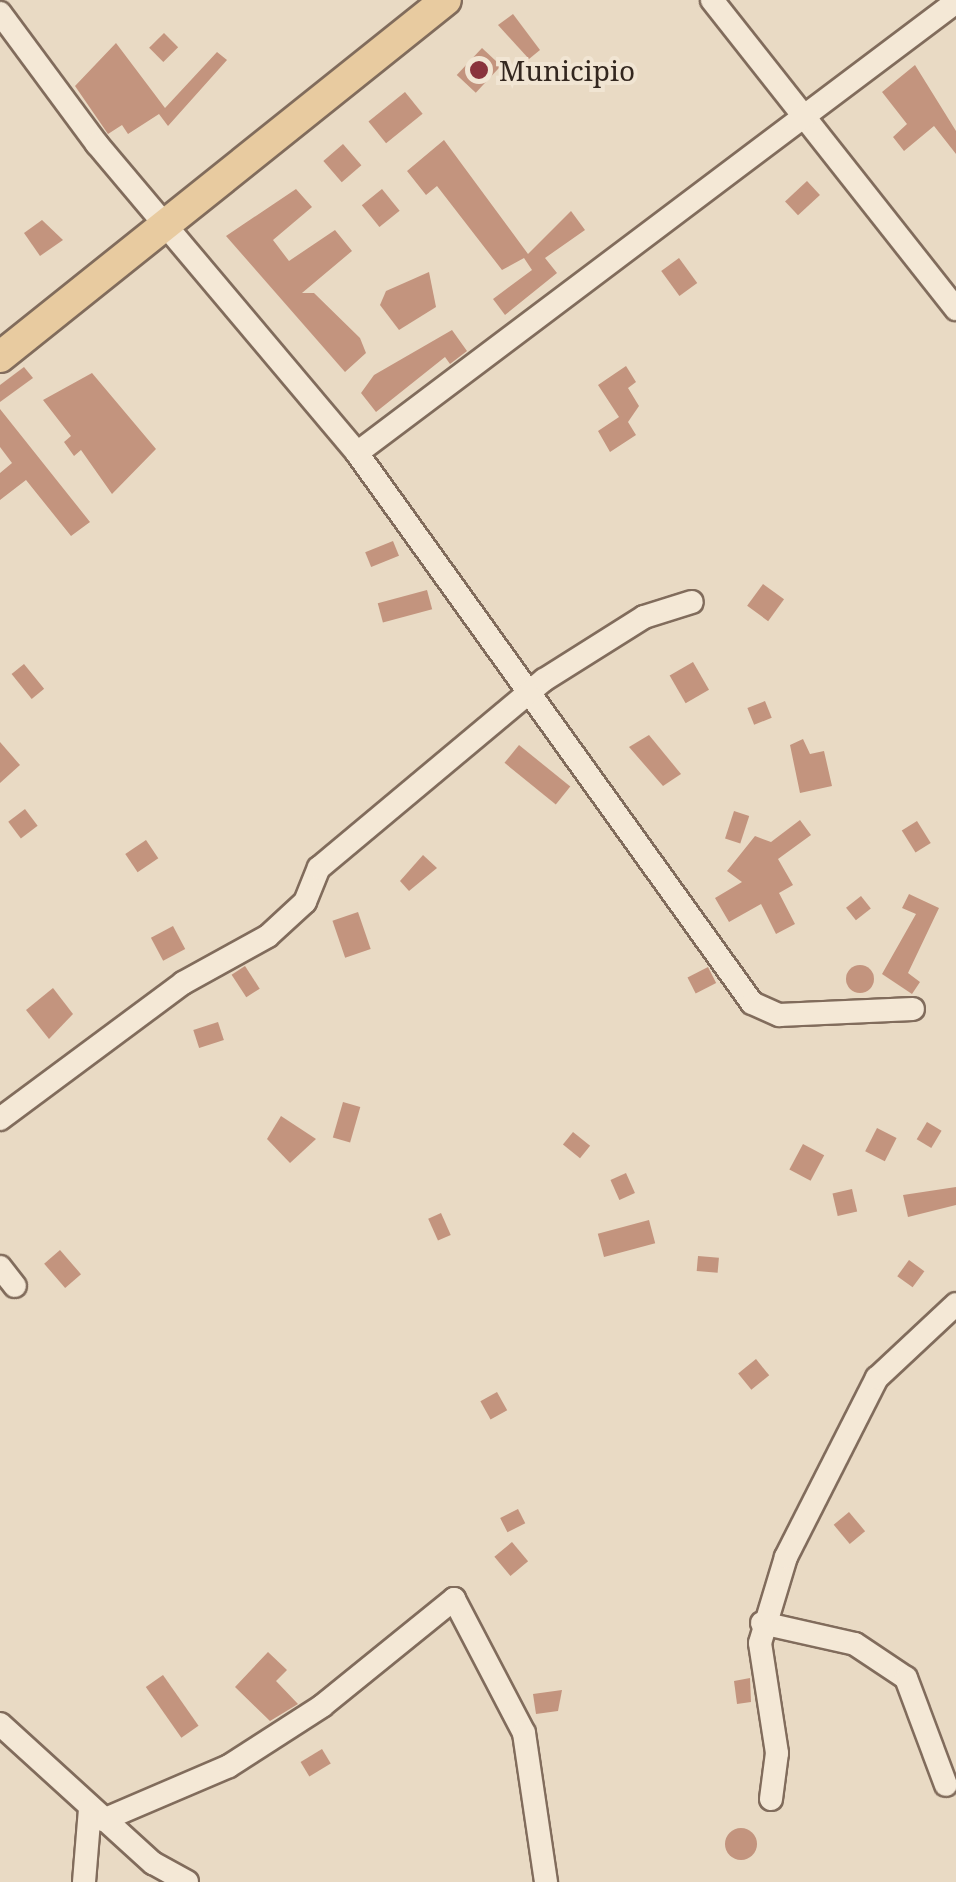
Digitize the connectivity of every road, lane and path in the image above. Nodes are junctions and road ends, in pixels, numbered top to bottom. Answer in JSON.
{"nodes":[{"id":1,"x":446,"y":0,"type":"edge"},
{"id":2,"x":712,"y":0,"type":"edge"},
{"id":3,"x":956,"y":2,"type":"edge"},
{"id":4,"x":0,"y":13,"type":"edge"},
{"id":5,"x":800,"y":113,"type":"junction"},
{"id":6,"x":167,"y":226,"type":"junction"},
{"id":7,"x":956,"y":310,"type":"edge"},
{"id":8,"x":0,"y":357,"type":"edge"},
{"id":9,"x":357,"y":453,"type":"junction"},
{"id":10,"x":692,"y":602,"type":"dead end"},
{"id":11,"x":528,"y":694,"type":"junction"},
{"id":12,"x":913,"y":1009,"type":"dead end"},
{"id":13,"x":0,"y":1120,"type":"edge"},
{"id":14,"x":0,"y":1267,"type":"edge"},
{"id":15,"x":15,"y":1286,"type":"dead end"},
{"id":16,"x":956,"y":1304,"type":"edge"},
{"id":17,"x":762,"y":1623,"type":"junction"},
{"id":18,"x":0,"y":1724,"type":"edge"},
{"id":19,"x":946,"y":1784,"type":"dead end"},
{"id":20,"x":770,"y":1799,"type":"dead end"},
{"id":21,"x":96,"y":1814,"type":"junction"},
{"id":22,"x":84,"y":1882,"type":"edge"},
{"id":23,"x":187,"y":1882,"type":"edge"},
{"id":24,"x":546,"y":1882,"type":"edge"}],
"edges":[{"from":1,"to":6,"type":"main road"},
{"from":2,"to":5,"type":"street"},
{"from":3,"to":5,"type":"street"},
{"from":4,"to":6,"type":"street"},
{"from":5,"to":7,"type":"street"},
{"from":5,"to":9,"type":"street"},
{"from":6,"to":8,"type":"main road"},
{"from":6,"to":9,"type":"street"},
{"from":9,"to":11,"type":"street"},
{"from":10,"to":11,"type":"street"},
{"from":11,"to":12,"type":"street"},
{"from":11,"to":13,"type":"street"},
{"from":14,"to":15,"type":"street"},
{"from":16,"to":17,"type":"street"},
{"from":17,"to":19,"type":"street"},
{"from":17,"to":20,"type":"street"},
{"from":18,"to":21,"type":"street"},
{"from":21,"to":22,"type":"street"},
{"from":21,"to":23,"type":"street"},
{"from":21,"to":24,"type":"street"}]}
